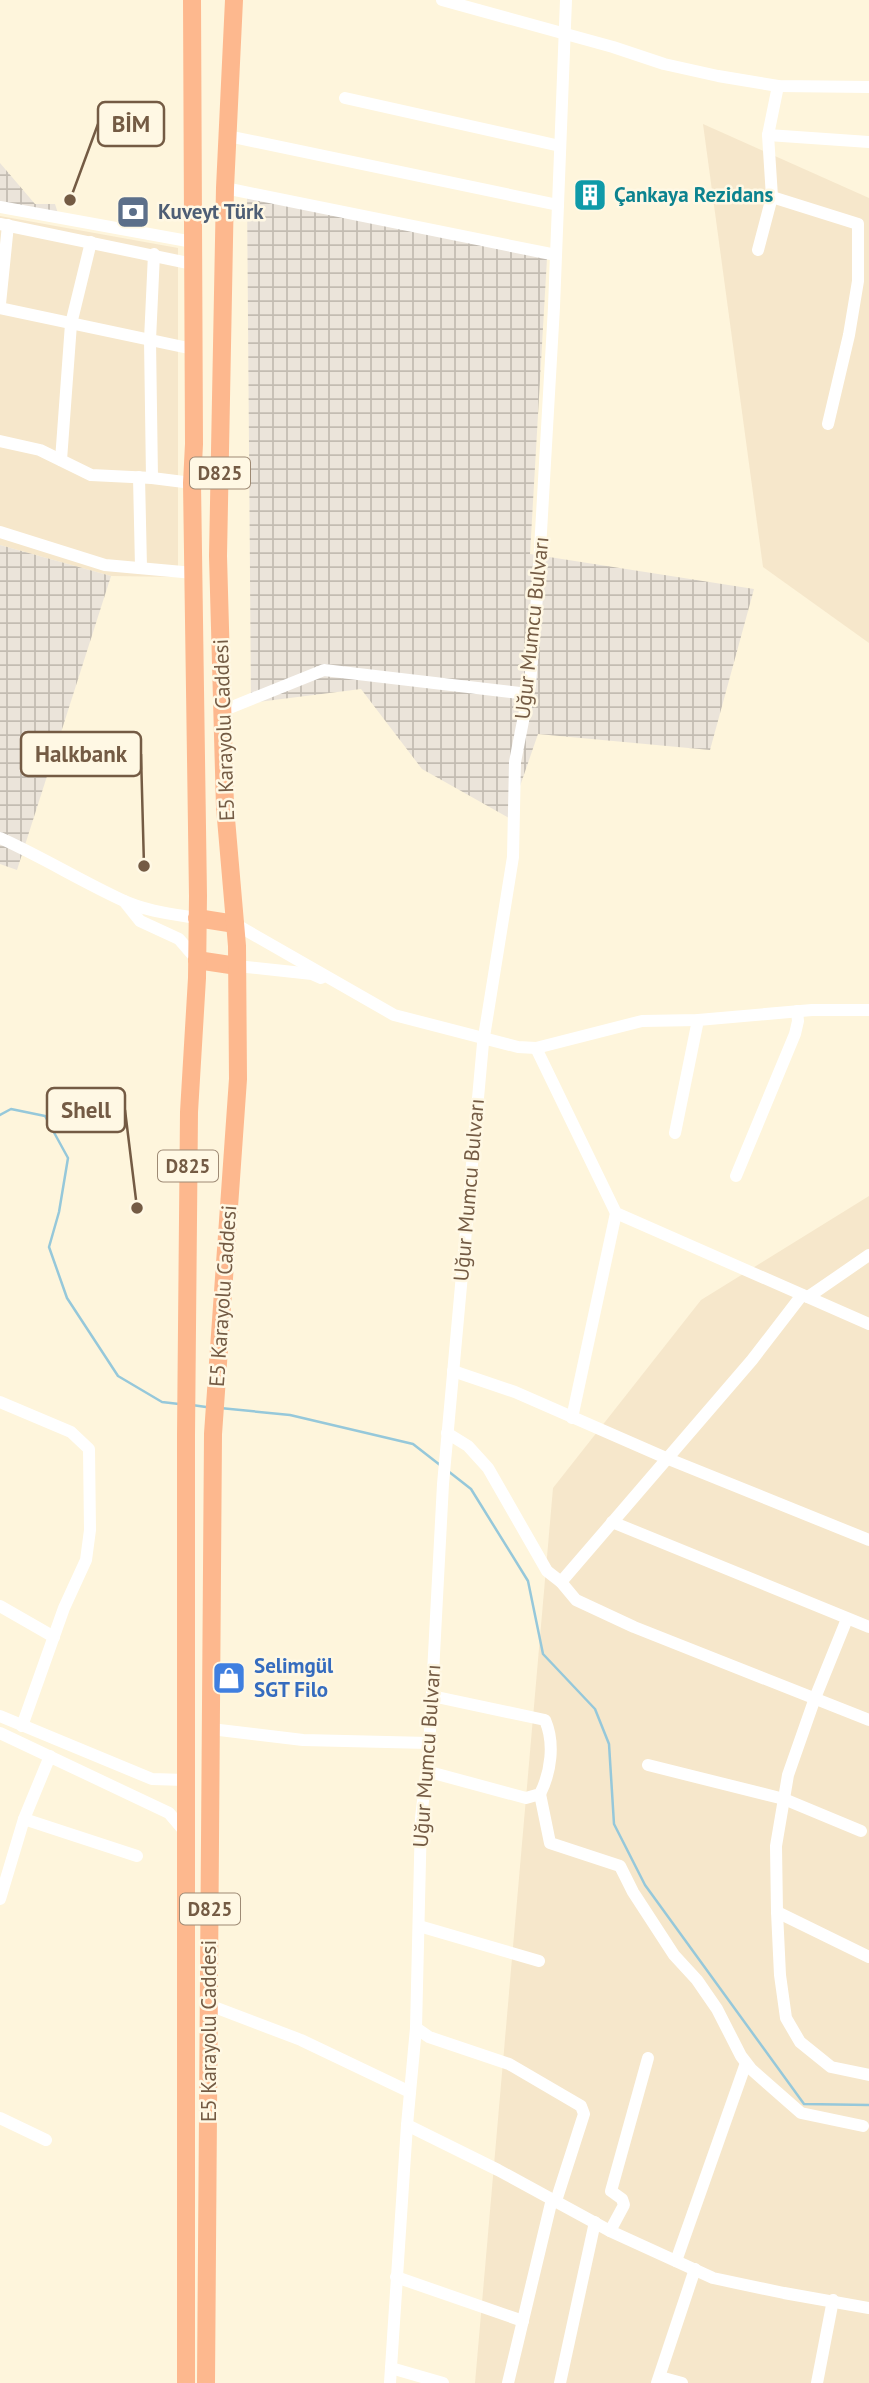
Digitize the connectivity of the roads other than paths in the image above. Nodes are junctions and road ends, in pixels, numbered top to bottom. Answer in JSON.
{"nodes":[{"id":1,"x":192,"y":0,"type":"edge"},
{"id":2,"x":234,"y":0,"type":"edge"},
{"id":3,"x":442,"y":0,"type":"edge"},
{"id":4,"x":566,"y":0,"type":"edge"},
{"id":5,"x":564,"y":33,"type":"junction"},
{"id":6,"x":779,"y":86,"type":"junction"},
{"id":7,"x":869,"y":87,"type":"edge"},
{"id":8,"x":345,"y":98,"type":"dead end"},
{"id":9,"x":768,"y":135,"type":"junction"},
{"id":10,"x":228,"y":136,"type":"junction"},
{"id":11,"x":869,"y":142,"type":"edge"},
{"id":12,"x":560,"y":146,"type":"junction"},
{"id":13,"x":225,"y":188,"type":"junction"},
{"id":14,"x":772,"y":197,"type":"junction"},
{"id":15,"x":558,"y":205,"type":"junction"},
{"id":16,"x":0,"y":207,"type":"edge"},
{"id":17,"x":4,"y":225,"type":"edge"},
{"id":18,"x":91,"y":242,"type":"junction"},
{"id":19,"x":193,"y":242,"type":"junction"},
{"id":20,"x":758,"y":250,"type":"dead end"},
{"id":21,"x":154,"y":254,"type":"junction"},
{"id":22,"x":556,"y":255,"type":"junction"},
{"id":23,"x":193,"y":264,"type":"junction"},
{"id":24,"x":0,"y":305,"type":"edge"},
{"id":25,"x":71,"y":324,"type":"junction"},
{"id":26,"x":150,"y":340,"type":"junction"},
{"id":27,"x":193,"y":349,"type":"junction"},
{"id":28,"x":828,"y":424,"type":"dead end"},
{"id":29,"x":0,"y":441,"type":"edge"},
{"id":30,"x":61,"y":460,"type":"junction"},
{"id":31,"x":145,"y":477,"type":"junction"},
{"id":32,"x":192,"y":483,"type":"junction"},
{"id":33,"x":0,"y":532,"type":"edge"},
{"id":34,"x":141,"y":567,"type":"junction"},
{"id":35,"x":194,"y":573,"type":"junction"},
{"id":36,"x":528,"y":694,"type":"junction"},
{"id":37,"x":222,"y":711,"type":"junction"},
{"id":38,"x":0,"y":838,"type":"edge"},
{"id":39,"x":124,"y":901,"type":"junction"},
{"id":40,"x":197,"y":918,"type":"junction"},
{"id":41,"x":235,"y":924,"type":"junction"},
{"id":42,"x":197,"y":960,"type":"junction"},
{"id":43,"x":237,"y":966,"type":"junction"},
{"id":44,"x":348,"y":988,"type":"junction"},
{"id":45,"x":869,"y":1010,"type":"edge"},
{"id":46,"x":797,"y":1011,"type":"junction"},
{"id":47,"x":698,"y":1020,"type":"junction"},
{"id":48,"x":484,"y":1038,"type":"junction"},
{"id":49,"x":536,"y":1048,"type":"junction"},
{"id":50,"x":675,"y":1133,"type":"dead end"},
{"id":51,"x":736,"y":1176,"type":"dead end"},
{"id":52,"x":615,"y":1213,"type":"junction"},
{"id":53,"x":869,"y":1255,"type":"edge"},
{"id":54,"x":805,"y":1296,"type":"junction"},
{"id":55,"x":869,"y":1324,"type":"edge"},
{"id":56,"x":453,"y":1371,"type":"junction"},
{"id":57,"x":0,"y":1402,"type":"edge"},
{"id":58,"x":572,"y":1418,"type":"junction"},
{"id":59,"x":447,"y":1433,"type":"junction"},
{"id":60,"x":666,"y":1458,"type":"junction"},
{"id":61,"x":612,"y":1522,"type":"junction"},
{"id":62,"x":869,"y":1540,"type":"edge"},
{"id":63,"x":561,"y":1582,"type":"junction"},
{"id":64,"x":0,"y":1606,"type":"edge"},
{"id":65,"x":847,"y":1619,"type":"junction"},
{"id":66,"x":869,"y":1628,"type":"edge"},
{"id":67,"x":54,"y":1637,"type":"junction"},
{"id":68,"x":432,"y":1696,"type":"junction"},
{"id":69,"x":815,"y":1698,"type":"junction"},
{"id":70,"x":0,"y":1716,"type":"edge"},
{"id":71,"x":869,"y":1720,"type":"edge"},
{"id":72,"x":22,"y":1726,"type":"junction"},
{"id":73,"x":211,"y":1729,"type":"junction"},
{"id":74,"x":0,"y":1733,"type":"edge"},
{"id":75,"x":429,"y":1742,"type":"junction"},
{"id":76,"x":50,"y":1756,"type":"junction"},
{"id":77,"x":648,"y":1765,"type":"dead end"},
{"id":78,"x":426,"y":1771,"type":"junction"},
{"id":79,"x":186,"y":1780,"type":"junction"},
{"id":80,"x":540,"y":1794,"type":"junction"},
{"id":81,"x":784,"y":1799,"type":"junction"},
{"id":82,"x":24,"y":1819,"type":"junction"},
{"id":83,"x":861,"y":1831,"type":"dead end"},
{"id":84,"x":186,"y":1833,"type":"junction"},
{"id":85,"x":137,"y":1856,"type":"dead end"},
{"id":86,"x":0,"y":1899,"type":"edge"},
{"id":87,"x":777,"y":1912,"type":"junction"},
{"id":88,"x":419,"y":1926,"type":"junction"},
{"id":89,"x":869,"y":1957,"type":"edge"},
{"id":90,"x":539,"y":1961,"type":"dead end"},
{"id":91,"x":209,"y":2005,"type":"junction"},
{"id":92,"x":416,"y":2028,"type":"junction"},
{"id":93,"x":648,"y":2058,"type":"dead end"},
{"id":94,"x":746,"y":2063,"type":"junction"},
{"id":95,"x":869,"y":2075,"type":"edge"},
{"id":96,"x":410,"y":2092,"type":"junction"},
{"id":97,"x":0,"y":2118,"type":"edge"},
{"id":98,"x":407,"y":2125,"type":"junction"},
{"id":99,"x":863,"y":2126,"type":"dead end"},
{"id":100,"x":46,"y":2140,"type":"dead end"},
{"id":101,"x":554,"y":2200,"type":"junction"},
{"id":102,"x":595,"y":2222,"type":"junction"},
{"id":103,"x":610,"y":2231,"type":"junction"},
{"id":104,"x":676,"y":2261,"type":"junction"},
{"id":105,"x":695,"y":2269,"type":"junction"},
{"id":106,"x":396,"y":2277,"type":"junction"},
{"id":107,"x":834,"y":2300,"type":"junction"},
{"id":108,"x":869,"y":2308,"type":"edge"},
{"id":109,"x":523,"y":2320,"type":"junction"},
{"id":110,"x":391,"y":2368,"type":"junction"},
{"id":111,"x":658,"y":2380,"type":"edge"},
{"id":112,"x":187,"y":2383,"type":"edge"},
{"id":113,"x":206,"y":2383,"type":"edge"},
{"id":114,"x":390,"y":2383,"type":"edge"},
{"id":115,"x":443,"y":2383,"type":"edge"},
{"id":116,"x":508,"y":2383,"type":"edge"},
{"id":117,"x":560,"y":2383,"type":"edge"},
{"id":118,"x":682,"y":2383,"type":"edge"},
{"id":119,"x":817,"y":2383,"type":"edge"}],
"edges":[{"from":1,"to":19,"type":"highway","name":"E5 Karayolu Caddesi","number":"D825"},
{"from":2,"to":10,"type":"highway","name":"E5 Karayolu Caddesi","number":"D825"},
{"from":3,"to":5,"type":"street"},
{"from":4,"to":5,"type":"street","name":"Uğur Mumcu Bulvarı"},
{"from":5,"to":6,"type":"street"},
{"from":5,"to":12,"type":"street","name":"Uğur Mumcu Bulvarı"},
{"from":6,"to":7,"type":"street"},
{"from":6,"to":9,"type":"street"},
{"from":8,"to":12,"type":"street"},
{"from":9,"to":11,"type":"street"},
{"from":9,"to":14,"type":"street"},
{"from":10,"to":13,"type":"highway","name":"E5 Karayolu Caddesi","number":"D825"},
{"from":10,"to":15,"type":"street"},
{"from":12,"to":15,"type":"street","name":"Uğur Mumcu Bulvarı"},
{"from":13,"to":22,"type":"street"},
{"from":13,"to":37,"type":"highway","name":"E5 Karayolu Caddesi","number":"D825"},
{"from":14,"to":20,"type":"street"},
{"from":14,"to":28,"type":"street"},
{"from":15,"to":22,"type":"street","name":"Uğur Mumcu Bulvarı"},
{"from":16,"to":19,"type":"street"},
{"from":17,"to":18,"type":"street"},
{"from":17,"to":24,"type":"street"},
{"from":18,"to":21,"type":"street"},
{"from":18,"to":25,"type":"street"},
{"from":19,"to":23,"type":"highway","name":"E5 Karayolu Caddesi","number":"D825"},
{"from":21,"to":23,"type":"street"},
{"from":21,"to":26,"type":"street"},
{"from":22,"to":36,"type":"street","name":"Uğur Mumcu Bulvarı"},
{"from":23,"to":27,"type":"highway","name":"E5 Karayolu Caddesi","number":"D825"},
{"from":24,"to":25,"type":"street"},
{"from":25,"to":26,"type":"street"},
{"from":25,"to":30,"type":"street"},
{"from":26,"to":27,"type":"street"},
{"from":26,"to":31,"type":"street"},
{"from":27,"to":32,"type":"highway","name":"E5 Karayolu Caddesi","number":"D825"},
{"from":29,"to":30,"type":"street"},
{"from":30,"to":31,"type":"street"},
{"from":31,"to":32,"type":"street"},
{"from":31,"to":34,"type":"street"},
{"from":32,"to":35,"type":"highway","name":"E5 Karayolu Caddesi","number":"D825"},
{"from":33,"to":34,"type":"street"},
{"from":34,"to":35,"type":"street"},
{"from":35,"to":40,"type":"highway","name":"E5 Karayolu Caddesi","number":"D825"},
{"from":36,"to":37,"type":"street"},
{"from":36,"to":48,"type":"street","name":"Uğur Mumcu Bulvarı"},
{"from":37,"to":41,"type":"highway","name":"E5 Karayolu Caddesi","number":"D825"},
{"from":38,"to":39,"type":"street"},
{"from":39,"to":40,"type":"street"},
{"from":39,"to":42,"type":"street"},
{"from":40,"to":41,"type":"highway"},
{"from":40,"to":42,"type":"highway","name":"E5 Karayolu Caddesi","number":"D825"},
{"from":41,"to":43,"type":"highway","name":"E5 Karayolu Caddesi","number":"D825"},
{"from":41,"to":44,"type":"street"},
{"from":42,"to":43,"type":"highway"},
{"from":42,"to":79,"type":"highway","name":"E5 Karayolu Caddesi","number":"D825"},
{"from":43,"to":44,"type":"street"},
{"from":43,"to":73,"type":"highway","name":"E5 Karayolu Caddesi","number":"D825"},
{"from":44,"to":48,"type":"street"},
{"from":45,"to":46,"type":"street"},
{"from":46,"to":47,"type":"street"},
{"from":46,"to":51,"type":"street"},
{"from":47,"to":49,"type":"street"},
{"from":47,"to":50,"type":"street"},
{"from":48,"to":49,"type":"street"},
{"from":48,"to":56,"type":"street","name":"Uğur Mumcu Bulvarı"},
{"from":49,"to":52,"type":"street"},
{"from":52,"to":54,"type":"street"},
{"from":52,"to":58,"type":"street"},
{"from":53,"to":54,"type":"street"},
{"from":54,"to":55,"type":"street"},
{"from":54,"to":60,"type":"street"},
{"from":56,"to":58,"type":"street"},
{"from":56,"to":59,"type":"street","name":"Uğur Mumcu Bulvarı"},
{"from":57,"to":67,"type":"street"},
{"from":58,"to":60,"type":"street"},
{"from":59,"to":63,"type":"street"},
{"from":59,"to":68,"type":"street","name":"Uğur Mumcu Bulvarı"},
{"from":60,"to":61,"type":"street"},
{"from":60,"to":62,"type":"street"},
{"from":61,"to":63,"type":"street"},
{"from":61,"to":65,"type":"street"},
{"from":63,"to":69,"type":"street"},
{"from":64,"to":67,"type":"street"},
{"from":65,"to":66,"type":"street"},
{"from":65,"to":69,"type":"street"},
{"from":67,"to":72,"type":"street"},
{"from":68,"to":75,"type":"street","name":"Uğur Mumcu Bulvarı"},
{"from":68,"to":80,"type":"street"},
{"from":69,"to":71,"type":"street"},
{"from":69,"to":81,"type":"street"},
{"from":70,"to":72,"type":"street"},
{"from":72,"to":79,"type":"street"},
{"from":73,"to":75,"type":"street"},
{"from":73,"to":91,"type":"highway","name":"E5 Karayolu Caddesi","number":"D825"},
{"from":74,"to":76,"type":"street"},
{"from":75,"to":78,"type":"street","name":"Uğur Mumcu Bulvarı"},
{"from":76,"to":82,"type":"street"},
{"from":76,"to":84,"type":"street"},
{"from":77,"to":81,"type":"street"},
{"from":78,"to":80,"type":"street"},
{"from":78,"to":88,"type":"street","name":"Uğur Mumcu Bulvarı"},
{"from":79,"to":84,"type":"highway","name":"E5 Karayolu Caddesi","number":"D825"},
{"from":80,"to":94,"type":"street"},
{"from":81,"to":83,"type":"street"},
{"from":81,"to":87,"type":"street"},
{"from":82,"to":85,"type":"street"},
{"from":82,"to":86,"type":"street"},
{"from":84,"to":112,"type":"highway","name":"E5 Karayolu Caddesi","number":"D825"},
{"from":87,"to":89,"type":"street"},
{"from":87,"to":95,"type":"street"},
{"from":88,"to":90,"type":"street"},
{"from":88,"to":92,"type":"street","name":"Uğur Mumcu Bulvarı"},
{"from":91,"to":96,"type":"street"},
{"from":91,"to":113,"type":"highway","name":"E5 Karayolu Caddesi","number":"D825"},
{"from":92,"to":96,"type":"street","name":"Uğur Mumcu Bulvarı"},
{"from":92,"to":101,"type":"street"},
{"from":93,"to":103,"type":"street"},
{"from":94,"to":99,"type":"street"},
{"from":94,"to":104,"type":"street"},
{"from":96,"to":98,"type":"street","name":"Uğur Mumcu Bulvarı"},
{"from":97,"to":100,"type":"street"},
{"from":98,"to":101,"type":"street"},
{"from":98,"to":106,"type":"street","name":"Uğur Mumcu Bulvarı"},
{"from":101,"to":102,"type":"street"},
{"from":101,"to":109,"type":"street"},
{"from":102,"to":103,"type":"street"},
{"from":102,"to":117,"type":"street"},
{"from":103,"to":104,"type":"street"},
{"from":104,"to":105,"type":"street"},
{"from":105,"to":107,"type":"street"},
{"from":105,"to":111,"type":"street"},
{"from":106,"to":109,"type":"street"},
{"from":106,"to":110,"type":"street","name":"Uğur Mumcu Bulvarı"},
{"from":107,"to":108,"type":"street"},
{"from":107,"to":119,"type":"street"},
{"from":109,"to":116,"type":"street"},
{"from":110,"to":114,"type":"street","name":"Uğur Mumcu Bulvarı"},
{"from":110,"to":115,"type":"street"},
{"from":111,"to":118,"type":"street"}]}
